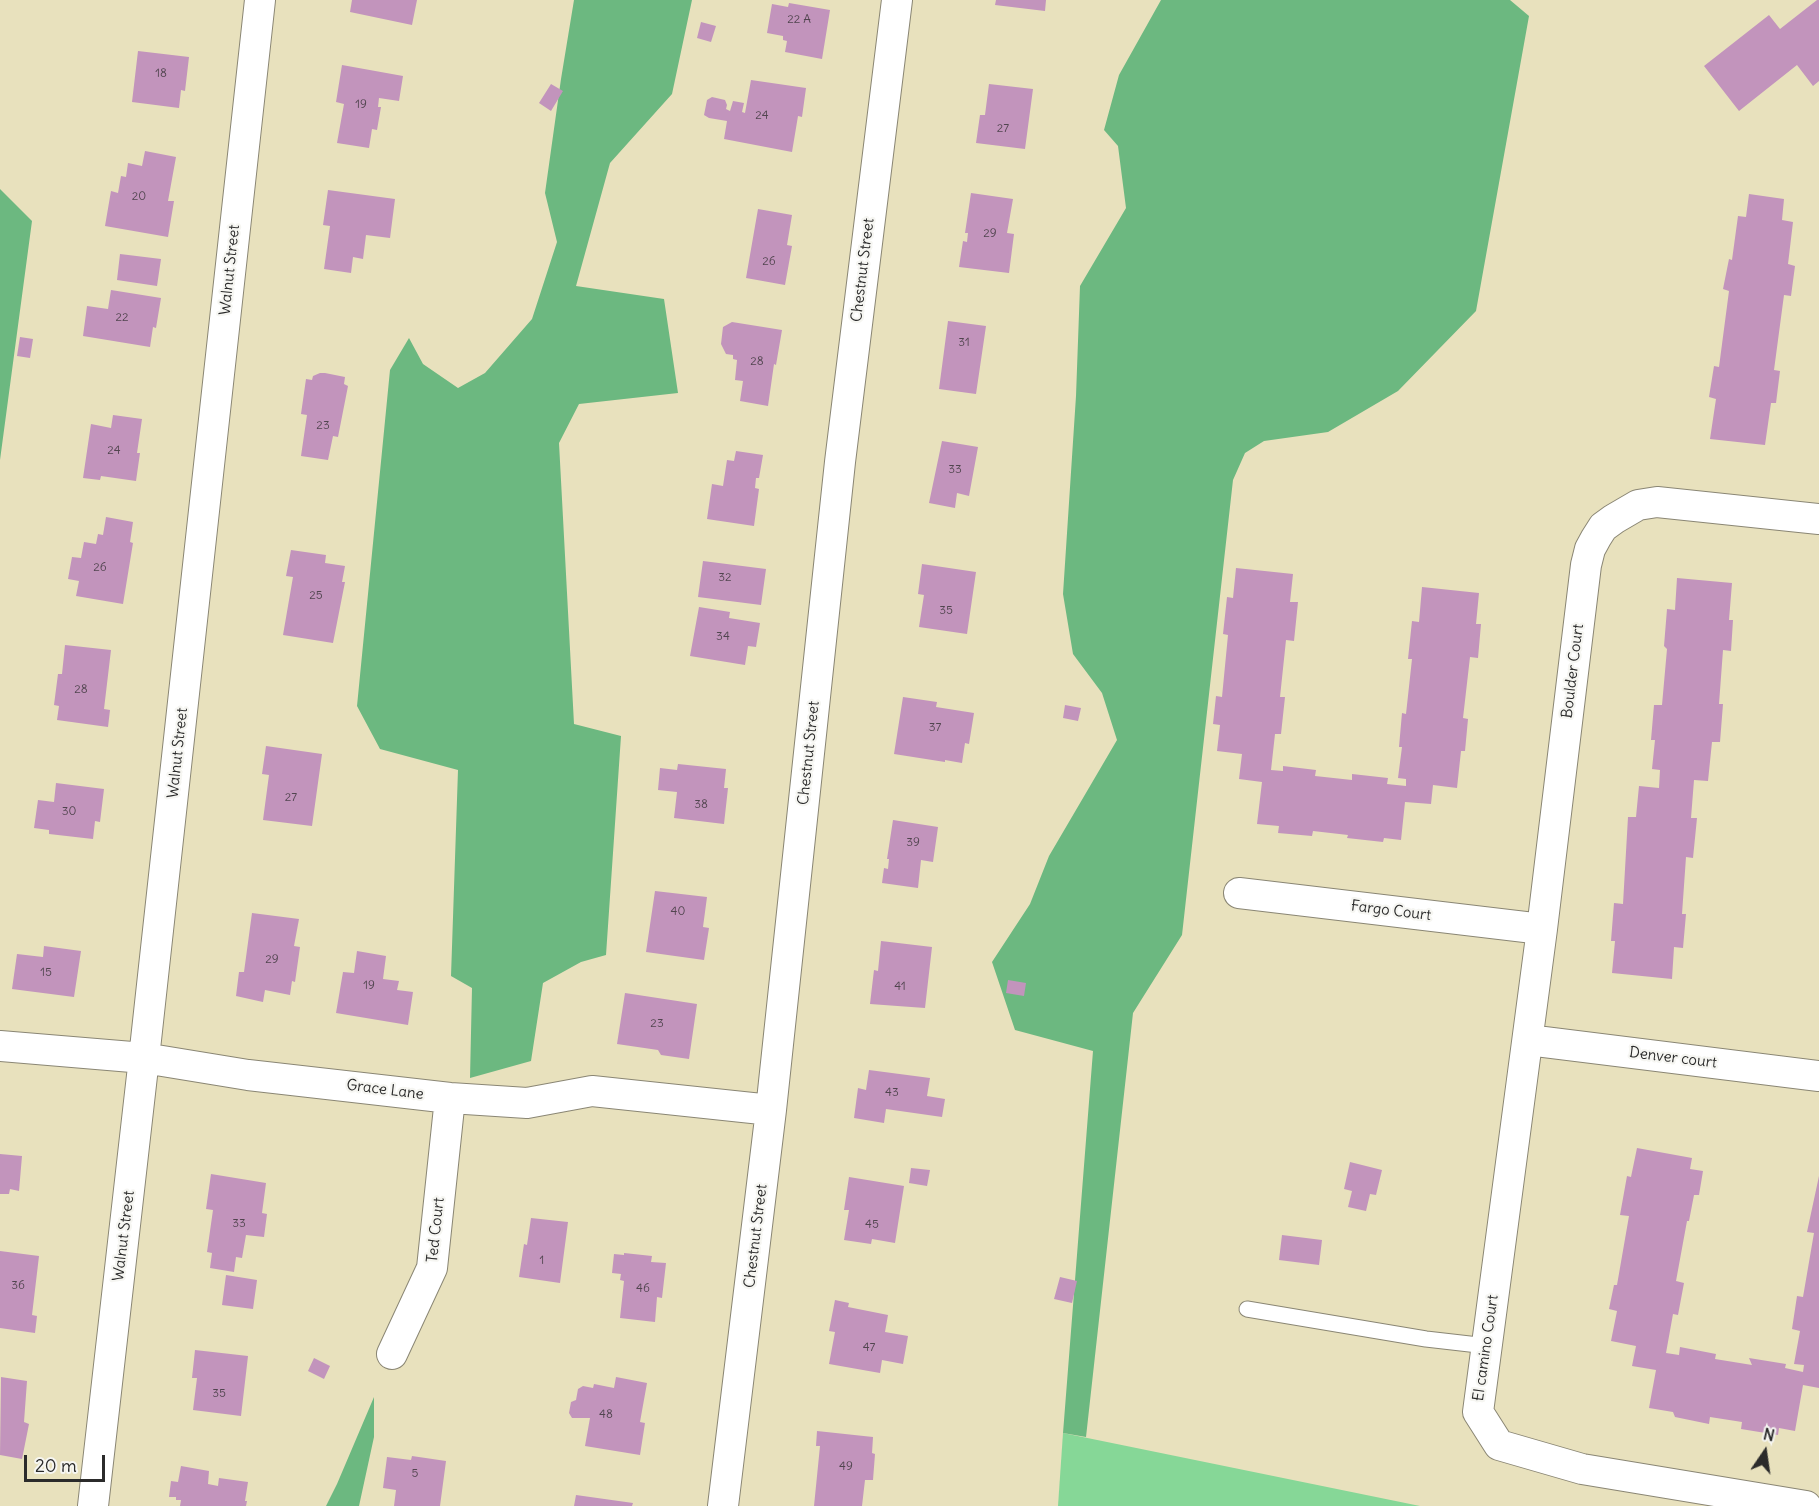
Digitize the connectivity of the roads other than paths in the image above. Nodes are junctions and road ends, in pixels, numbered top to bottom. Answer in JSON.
{"nodes":[{"id":1,"x":260,"y":0,"type":"edge"},
{"id":2,"x":897,"y":0,"type":"edge"},
{"id":3,"x":1819,"y":519,"type":"edge"},
{"id":4,"x":1239,"y":893,"type":"dead end"},
{"id":5,"x":1542,"y":929,"type":"junction"},
{"id":6,"x":1528,"y":1040,"type":"junction"},
{"id":7,"x":0,"y":1046,"type":"edge"},
{"id":8,"x":144,"y":1058,"type":"junction"},
{"id":9,"x":1819,"y":1076,"type":"edge"},
{"id":10,"x":450,"y":1098,"type":"junction"},
{"id":11,"x":771,"y":1110,"type":"junction"},
{"id":12,"x":1247,"y":1309,"type":"dead end"},
{"id":13,"x":1486,"y":1346,"type":"junction"},
{"id":14,"x":392,"y":1354,"type":"dead end"},
{"id":15,"x":93,"y":1506,"type":"edge"},
{"id":16,"x":723,"y":1506,"type":"edge"},
{"id":17,"x":1806,"y":1506,"type":"edge"}],
"edges":[{"from":1,"to":8,"type":"street","name":"Walnut Street"},
{"from":2,"to":11,"type":"street","name":"Chestnut Street"},
{"from":3,"to":5,"type":"street","name":"Boulder Court"},
{"from":4,"to":5,"type":"street","name":"Fargo Court"},
{"from":5,"to":6,"type":"street","name":"Boulder Court"},
{"from":6,"to":9,"type":"street","name":"Denver court"},
{"from":6,"to":13,"type":"street","name":"El camino Court"},
{"from":7,"to":8,"type":"street","name":"Grace Lane"},
{"from":8,"to":10,"type":"street","name":"Grace Lane"},
{"from":8,"to":15,"type":"street","name":"Walnut Street"},
{"from":10,"to":11,"type":"street","name":"Grace Lane"},
{"from":10,"to":14,"type":"street","name":"Ted Court"},
{"from":11,"to":16,"type":"street","name":"Chestnut Street"},
{"from":12,"to":13,"type":"lane"},
{"from":13,"to":17,"type":"street","name":"El camino Court"}]}
